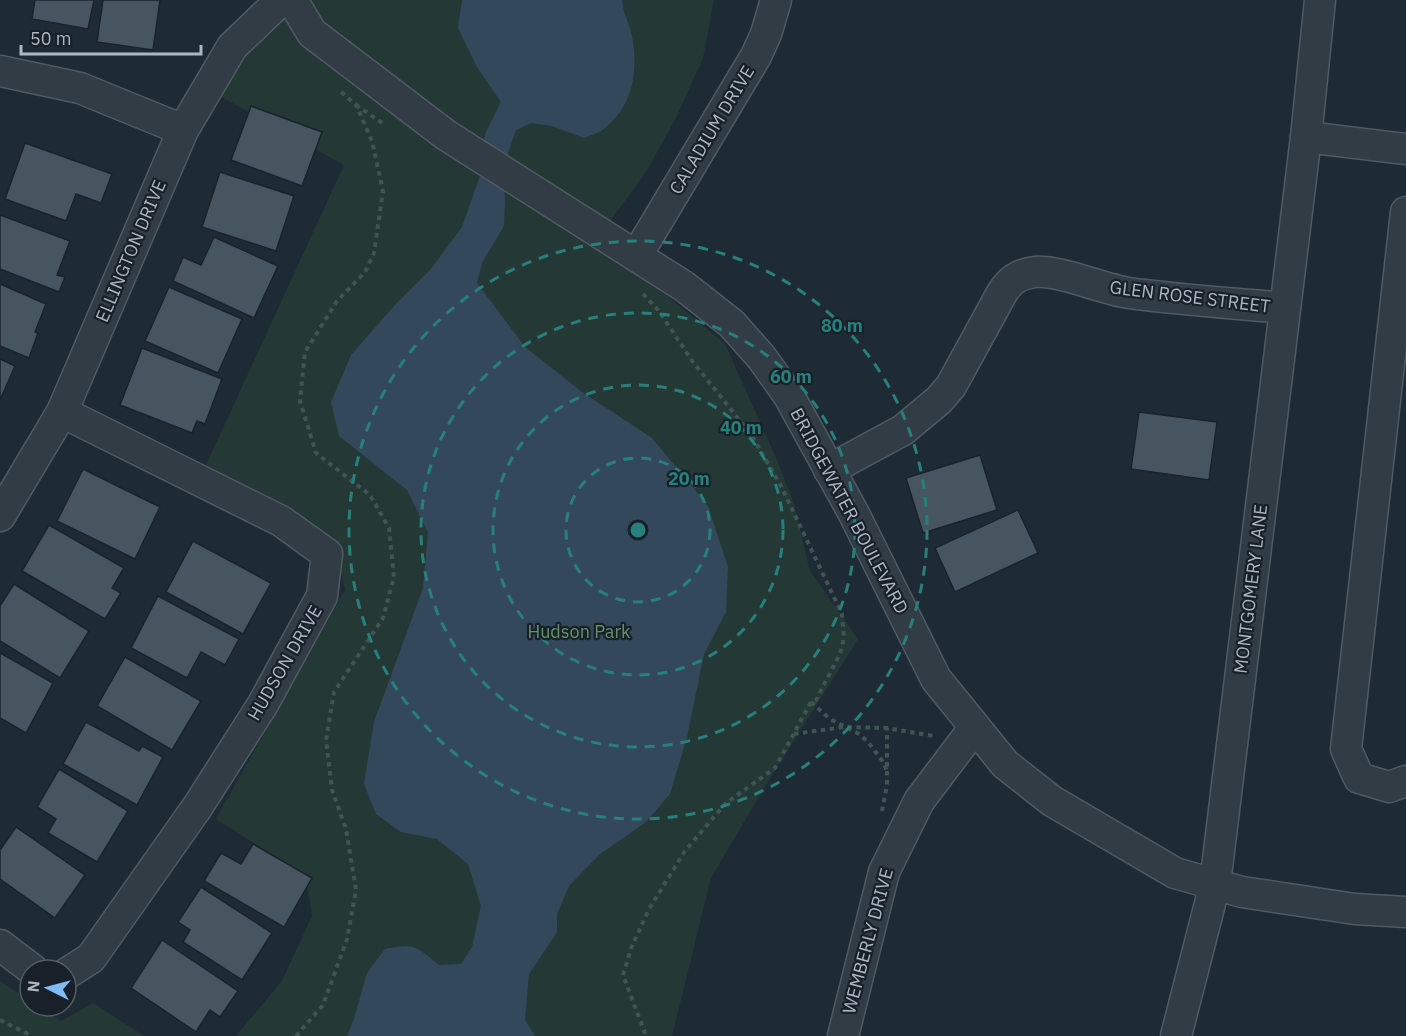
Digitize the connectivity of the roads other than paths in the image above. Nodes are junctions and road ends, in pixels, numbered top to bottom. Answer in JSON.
{"nodes":[{"id":1,"x":281,"y":0,"type":"edge"},
{"id":2,"x":292,"y":0,"type":"edge"},
{"id":3,"x":776,"y":0,"type":"edge"},
{"id":4,"x":1320,"y":0,"type":"edge"},
{"id":5,"x":0,"y":70,"type":"edge"},
{"id":6,"x":183,"y":130,"type":"junction"},
{"id":7,"x":1306,"y":137,"type":"junction"},
{"id":8,"x":1406,"y":149,"type":"edge"},
{"id":9,"x":1406,"y":212,"type":"edge"},
{"id":10,"x":637,"y":255,"type":"junction"},
{"id":11,"x":1285,"y":308,"type":"junction"},
{"id":12,"x":62,"y":412,"type":"junction"},
{"id":13,"x":829,"y":470,"type":"junction"},
{"id":14,"x":0,"y":516,"type":"edge"},
{"id":15,"x":966,"y":738,"type":"junction"},
{"id":16,"x":1406,"y":781,"type":"edge"},
{"id":17,"x":1215,"y":884,"type":"junction"},
{"id":18,"x":1406,"y":912,"type":"edge"},
{"id":19,"x":0,"y":945,"type":"edge"},
{"id":20,"x":18,"y":959,"type":"edge"},
{"id":21,"x":78,"y":966,"type":"edge"},
{"id":22,"x":843,"y":1036,"type":"edge"},
{"id":23,"x":1176,"y":1036,"type":"edge"}],
"edges":[{"from":1,"to":6,"type":"street","name":"ELLINGTON DRIVE"},
{"from":2,"to":10,"type":"street","name":"BRIDGEWATER BOULEVARD"},
{"from":3,"to":10,"type":"street","name":"CALADIUM DRIVE"},
{"from":4,"to":7,"type":"street","name":"MONTGOMERY LANE"},
{"from":5,"to":6,"type":"street"},
{"from":6,"to":12,"type":"street","name":"ELLINGTON DRIVE"},
{"from":7,"to":8,"type":"street"},
{"from":7,"to":11,"type":"street","name":"MONTGOMERY LANE"},
{"from":9,"to":16,"type":"street"},
{"from":10,"to":13,"type":"street","name":"BRIDGEWATER BOULEVARD"},
{"from":11,"to":13,"type":"street","name":"GLEN ROSE STREET"},
{"from":11,"to":17,"type":"street","name":"MONTGOMERY LANE"},
{"from":12,"to":14,"type":"street","name":"ELLINGTON DRIVE"},
{"from":12,"to":21,"type":"street","name":"HUDSON DRIVE"},
{"from":13,"to":15,"type":"street","name":"BRIDGEWATER BOULEVARD"},
{"from":15,"to":17,"type":"street","name":"BRIDGEWATER BOULEVARD"},
{"from":15,"to":22,"type":"street","name":"WEMBERLY DRIVE"},
{"from":17,"to":18,"type":"street","name":"BRIDGEWATER BOULEVARD"},
{"from":17,"to":23,"type":"street","name":"MONTGOMERY LANE"},
{"from":19,"to":20,"type":"street"}]}
